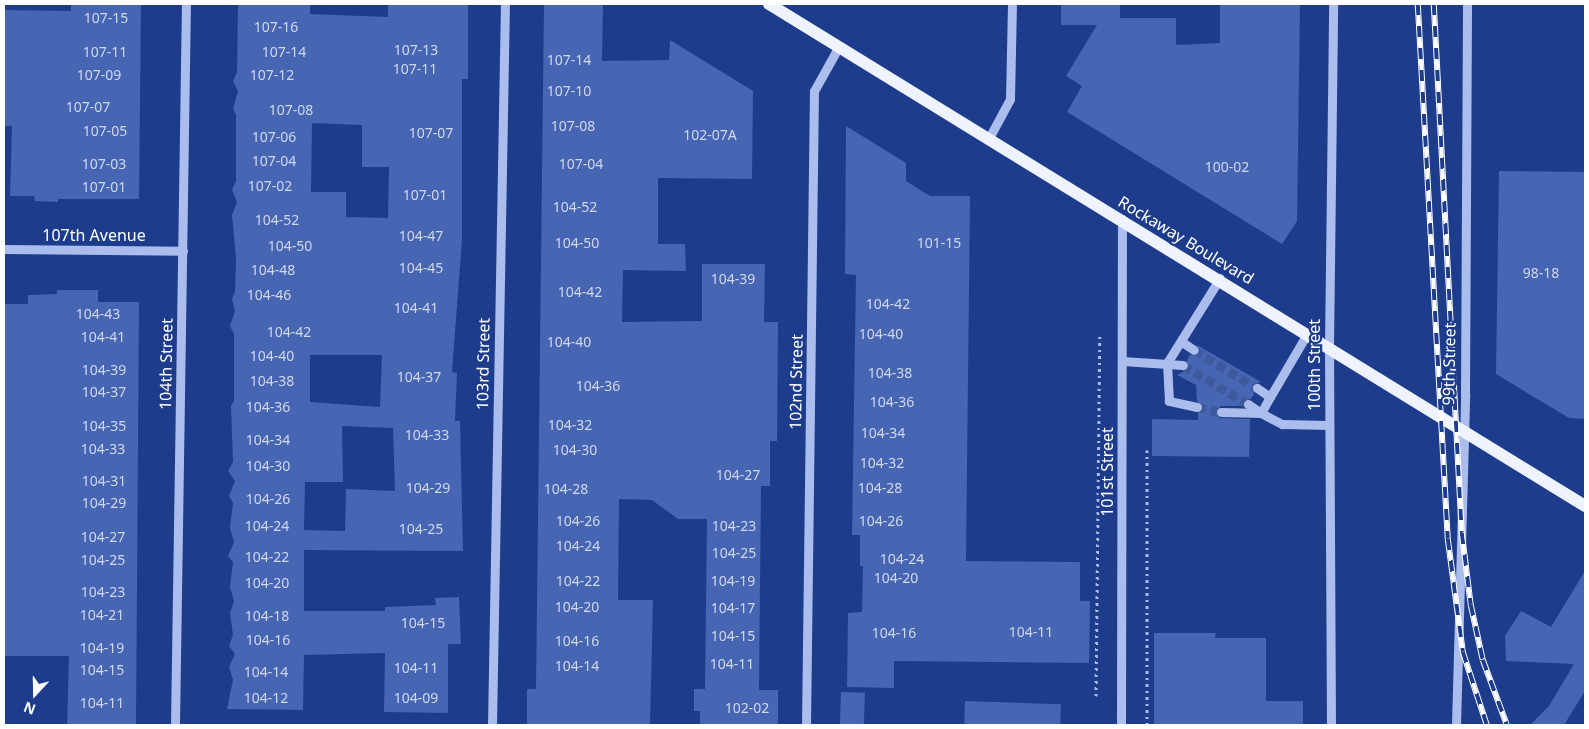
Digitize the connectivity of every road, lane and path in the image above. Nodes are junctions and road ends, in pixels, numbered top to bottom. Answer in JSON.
{"nodes":[{"id":1,"x":186,"y":4,"type":"edge"},
{"id":2,"x":505,"y":4,"type":"edge"},
{"id":3,"x":769,"y":4,"type":"edge"},
{"id":4,"x":1012,"y":4,"type":"edge"},
{"id":5,"x":1333,"y":4,"type":"edge"},
{"id":6,"x":1467,"y":4,"type":"edge"},
{"id":7,"x":839,"y":46,"type":"junction"},
{"id":8,"x":990,"y":138,"type":"junction"},
{"id":9,"x":1122,"y":219,"type":"junction"},
{"id":10,"x":4,"y":250,"type":"edge"},
{"id":11,"x":183,"y":251,"type":"junction"},
{"id":12,"x":1220,"y":278,"type":"junction"},
{"id":13,"x":1100,"y":334,"type":"dead end"},
{"id":14,"x":1307,"y":334,"type":"junction"},
{"id":15,"x":1182,"y":342,"type":"junction"},
{"id":16,"x":1329,"y":347,"type":"junction"},
{"id":17,"x":1194,"y":350,"type":"tunnel mouth"},
{"id":18,"x":1122,"y":361,"type":"junction"},
{"id":19,"x":1167,"y":363,"type":"junction"},
{"id":20,"x":1183,"y":365,"type":"tunnel mouth"},
{"id":21,"x":1257,"y":388,"type":"tunnel mouth"},
{"id":22,"x":1270,"y":397,"type":"junction"},
{"id":23,"x":1248,"y":404,"type":"tunnel mouth"},
{"id":24,"x":1198,"y":407,"type":"tunnel mouth"},
{"id":25,"x":1221,"y":412,"type":"tunnel mouth"},
{"id":26,"x":1261,"y":413,"type":"junction"},
{"id":27,"x":1329,"y":425,"type":"junction"},
{"id":28,"x":1461,"y":430,"type":"junction"},
{"id":29,"x":1147,"y":450,"type":"dead end"},
{"id":30,"x":1585,"y":506,"type":"edge"},
{"id":31,"x":1096,"y":696,"type":"dead end"},
{"id":32,"x":175,"y":725,"type":"edge"},
{"id":33,"x":492,"y":725,"type":"edge"},
{"id":34,"x":806,"y":725,"type":"edge"},
{"id":35,"x":1121,"y":725,"type":"edge"},
{"id":36,"x":1147,"y":725,"type":"edge"},
{"id":37,"x":1331,"y":725,"type":"edge"},
{"id":38,"x":1456,"y":725,"type":"edge"}],
"edges":[{"from":1,"to":11,"type":"street","name":"104th Street"},
{"from":2,"to":33,"type":"street","name":"103rd Street"},
{"from":3,"to":7,"type":"main road","name":"Rockaway Boulevard"},
{"from":4,"to":8,"type":"street"},
{"from":5,"to":16,"type":"street","name":"100th Street"},
{"from":6,"to":28,"type":"street","name":"99th Street"},
{"from":7,"to":8,"type":"main road","name":"Rockaway Boulevard"},
{"from":7,"to":34,"type":"street","name":"102nd Street"},
{"from":8,"to":9,"type":"main road","name":"Rockaway Boulevard"},
{"from":9,"to":12,"type":"main road","name":"Rockaway Boulevard"},
{"from":9,"to":18,"type":"street","name":"101st Street"},
{"from":10,"to":11,"type":"street","name":"107th Avenue"},
{"from":11,"to":32,"type":"street","name":"104th Street"},
{"from":12,"to":14,"type":"main road","name":"Rockaway Boulevard"},
{"from":12,"to":15,"type":"street"},
{"from":13,"to":31,"type":"path"},
{"from":14,"to":16,"type":"main road","name":"Rockaway Boulevard"},
{"from":14,"to":22,"type":"street"},
{"from":15,"to":17,"type":"street"},
{"from":15,"to":19,"type":"street"},
{"from":16,"to":27,"type":"street","name":"100th Street"},
{"from":16,"to":28,"type":"main road","name":"Rockaway Boulevard"},
{"from":18,"to":19,"type":"street"},
{"from":18,"to":35,"type":"street","name":"101st Street"},
{"from":19,"to":20,"type":"street"},
{"from":19,"to":24,"type":"street"},
{"from":21,"to":22,"type":"street"},
{"from":22,"to":26,"type":"street"},
{"from":23,"to":26,"type":"street"},
{"from":25,"to":26,"type":"street"},
{"from":26,"to":27,"type":"street"},
{"from":27,"to":37,"type":"street","name":"100th Street"},
{"from":28,"to":30,"type":"main road","name":"Rockaway Boulevard"},
{"from":28,"to":38,"type":"street","name":"99th Street"},
{"from":29,"to":36,"type":"path"}]}
